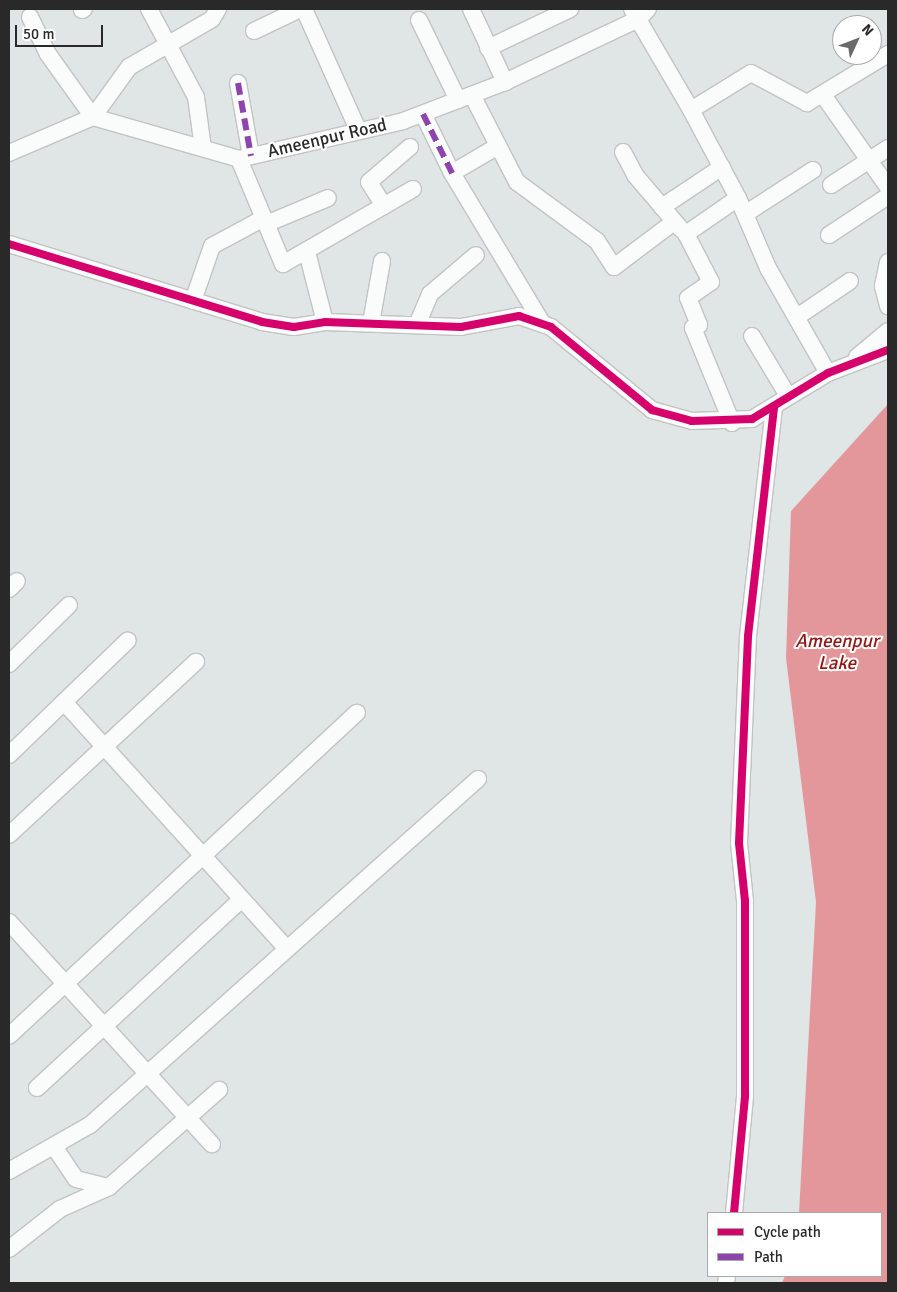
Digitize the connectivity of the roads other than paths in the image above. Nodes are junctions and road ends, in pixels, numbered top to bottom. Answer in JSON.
{"nodes":[{"id":1,"x":149,"y":9,"type":"edge"},
{"id":2,"x":218,"y":9,"type":"edge"},
{"id":3,"x":300,"y":9,"type":"edge"},
{"id":4,"x":304,"y":9,"type":"edge"},
{"id":5,"x":471,"y":9,"type":"edge"},
{"id":6,"x":570,"y":9,"type":"edge"},
{"id":7,"x":639,"y":12,"type":"edge"},
{"id":8,"x":30,"y":17,"type":"dead end"},
{"id":9,"x":419,"y":20,"type":"dead end"},
{"id":10,"x":254,"y":31,"type":"dead end"},
{"id":11,"x":168,"y":46,"type":"junction"},
{"id":12,"x":488,"y":48,"type":"junction"},
{"id":13,"x":888,"y":54,"type":"edge"},
{"id":14,"x":505,"y":82,"type":"junction"},
{"id":15,"x":238,"y":83,"type":"dead end"},
{"id":16,"x":823,"y":95,"type":"junction"},
{"id":17,"x":465,"y":98,"type":"junction"},
{"id":18,"x":691,"y":110,"type":"junction"},
{"id":19,"x":423,"y":114,"type":"junction"},
{"id":20,"x":93,"y":117,"type":"junction"},
{"id":21,"x":358,"y":130,"type":"junction"},
{"id":22,"x":498,"y":146,"type":"junction"},
{"id":23,"x":410,"y":147,"type":"dead end"},
{"id":24,"x":203,"y":148,"type":"junction"},
{"id":25,"x":888,"y":148,"type":"edge"},
{"id":26,"x":623,"y":152,"type":"dead end"},
{"id":27,"x":9,"y":153,"type":"edge"},
{"id":28,"x":869,"y":157,"type":"junction"},
{"id":29,"x":245,"y":158,"type":"junction"},
{"id":30,"x":722,"y":167,"type":"junction"},
{"id":31,"x":814,"y":170,"type":"dead end"},
{"id":32,"x":452,"y":173,"type":"junction"},
{"id":33,"x":831,"y":185,"type":"dead end"},
{"id":34,"x":888,"y":187,"type":"edge"},
{"id":35,"x":413,"y":189,"type":"dead end"},
{"id":36,"x":888,"y":196,"type":"edge"},
{"id":37,"x":328,"y":198,"type":"dead end"},
{"id":38,"x":738,"y":198,"type":"junction"},
{"id":39,"x":384,"y":206,"type":"junction"},
{"id":40,"x":662,"y":207,"type":"junction"},
{"id":41,"x":745,"y":214,"type":"junction"},
{"id":42,"x":265,"y":221,"type":"junction"},
{"id":43,"x":674,"y":222,"type":"junction"},
{"id":44,"x":686,"y":234,"type":"junction"},
{"id":45,"x":829,"y":235,"type":"dead end"},
{"id":46,"x":9,"y":244,"type":"edge"},
{"id":47,"x":307,"y":252,"type":"junction"},
{"id":48,"x":476,"y":255,"type":"dead end"},
{"id":49,"x":382,"y":261,"type":"dead end"},
{"id":50,"x":888,"y":262,"type":"edge"},
{"id":51,"x":850,"y":281,"type":"dead end"},
{"id":52,"x":193,"y":301,"type":"junction"},
{"id":53,"x":888,"y":306,"type":"edge"},
{"id":54,"x":797,"y":317,"type":"junction"},
{"id":55,"x":325,"y":322,"type":"junction"},
{"id":56,"x":542,"y":323,"type":"junction"},
{"id":57,"x":371,"y":324,"type":"junction"},
{"id":58,"x":416,"y":325,"type":"junction"},
{"id":59,"x":888,"y":331,"type":"edge"},
{"id":60,"x":752,"y":336,"type":"dead end"},
{"id":61,"x":888,"y":350,"type":"edge"},
{"id":62,"x":850,"y":363,"type":"junction"},
{"id":63,"x":828,"y":373,"type":"junction"},
{"id":64,"x":788,"y":396,"type":"junction"},
{"id":65,"x":774,"y":407,"type":"junction"},
{"id":66,"x":732,"y":423,"type":"junction"},
{"id":67,"x":69,"y":605,"type":"dead end"},
{"id":68,"x":128,"y":640,"type":"dead end"},
{"id":69,"x":196,"y":662,"type":"dead end"},
{"id":70,"x":9,"y":664,"type":"edge"},
{"id":71,"x":64,"y":702,"type":"junction"},
{"id":72,"x":357,"y":713,"type":"dead end"},
{"id":73,"x":105,"y":747,"type":"junction"},
{"id":74,"x":9,"y":754,"type":"edge"},
{"id":75,"x":478,"y":779,"type":"dead end"},
{"id":76,"x":9,"y":835,"type":"edge"},
{"id":77,"x":203,"y":856,"type":"junction"},
{"id":78,"x":241,"y":900,"type":"junction"},
{"id":79,"x":10,"y":927,"type":"edge"},
{"id":80,"x":285,"y":947,"type":"junction"},
{"id":81,"x":64,"y":981,"type":"junction"},
{"id":82,"x":106,"y":1027,"type":"junction"},
{"id":83,"x":9,"y":1036,"type":"edge"},
{"id":84,"x":148,"y":1074,"type":"junction"},
{"id":85,"x":37,"y":1088,"type":"dead end"},
{"id":86,"x":218,"y":1090,"type":"dead end"},
{"id":87,"x":188,"y":1118,"type":"junction"},
{"id":88,"x":212,"y":1144,"type":"dead end"},
{"id":89,"x":55,"y":1148,"type":"junction"},
{"id":90,"x":9,"y":1172,"type":"edge"},
{"id":91,"x":109,"y":1187,"type":"junction"},
{"id":92,"x":734,"y":1212,"type":"edge"},
{"id":93,"x":9,"y":1249,"type":"edge"}],
"edges":[{"from":1,"to":11,"type":"street"},
{"from":2,"to":11,"type":"street"},
{"from":3,"to":10,"type":"street"},
{"from":4,"to":21,"type":"street"},
{"from":5,"to":12,"type":"street"},
{"from":6,"to":12,"type":"street"},
{"from":7,"to":14,"type":"street","name":"Ameenpur Road"},
{"from":7,"to":18,"type":"street"},
{"from":8,"to":20,"type":"street"},
{"from":9,"to":17,"type":"street"},
{"from":11,"to":20,"type":"street"},
{"from":11,"to":24,"type":"street"},
{"from":12,"to":14,"type":"street"},
{"from":13,"to":16,"type":"street"},
{"from":14,"to":17,"type":"street","name":"Ameenpur Road"},
{"from":15,"to":29,"type":"street"},
{"from":16,"to":18,"type":"street"},
{"from":16,"to":28,"type":"street"},
{"from":17,"to":19,"type":"street","name":"Ameenpur Road"},
{"from":17,"to":22,"type":"street"},
{"from":18,"to":30,"type":"street"},
{"from":19,"to":21,"type":"street","name":"Ameenpur Road"},
{"from":19,"to":32,"type":"street"},
{"from":20,"to":24,"type":"street"},
{"from":20,"to":27,"type":"street"},
{"from":21,"to":29,"type":"street","name":"Ameenpur Road"},
{"from":22,"to":32,"type":"street"},
{"from":22,"to":43,"type":"street"},
{"from":23,"to":39,"type":"street"},
{"from":24,"to":29,"type":"street"},
{"from":25,"to":28,"type":"street"},
{"from":26,"to":40,"type":"street"},
{"from":28,"to":33,"type":"street"},
{"from":28,"to":34,"type":"street"},
{"from":29,"to":42,"type":"street"},
{"from":30,"to":38,"type":"street"},
{"from":30,"to":40,"type":"street"},
{"from":31,"to":41,"type":"street"},
{"from":32,"to":56,"type":"street"},
{"from":35,"to":39,"type":"street"},
{"from":36,"to":45,"type":"street"},
{"from":37,"to":42,"type":"street"},
{"from":38,"to":41,"type":"street"},
{"from":38,"to":44,"type":"street"},
{"from":39,"to":47,"type":"street"},
{"from":40,"to":43,"type":"street"},
{"from":41,"to":54,"type":"street"},
{"from":42,"to":47,"type":"street"},
{"from":42,"to":52,"type":"street"},
{"from":43,"to":44,"type":"street"},
{"from":44,"to":66,"type":"street"},
{"from":46,"to":52,"type":"street"},
{"from":47,"to":55,"type":"street"},
{"from":48,"to":58,"type":"street"},
{"from":49,"to":57,"type":"street"},
{"from":50,"to":53,"type":"street"},
{"from":51,"to":54,"type":"street"},
{"from":52,"to":55,"type":"street"},
{"from":54,"to":63,"type":"street"},
{"from":55,"to":57,"type":"street"},
{"from":56,"to":58,"type":"street"},
{"from":56,"to":66,"type":"street"},
{"from":57,"to":58,"type":"street"},
{"from":59,"to":62,"type":"street"},
{"from":60,"to":64,"type":"street"},
{"from":61,"to":62,"type":"street"},
{"from":62,"to":63,"type":"street"},
{"from":63,"to":64,"type":"street"},
{"from":64,"to":65,"type":"street"},
{"from":65,"to":66,"type":"street"},
{"from":65,"to":92,"type":"street"},
{"from":67,"to":70,"type":"street"},
{"from":68,"to":71,"type":"street"},
{"from":69,"to":73,"type":"street"},
{"from":71,"to":73,"type":"street"},
{"from":71,"to":74,"type":"street"},
{"from":72,"to":77,"type":"street"},
{"from":73,"to":76,"type":"street"},
{"from":73,"to":77,"type":"street"},
{"from":75,"to":80,"type":"street"},
{"from":77,"to":78,"type":"street"},
{"from":77,"to":81,"type":"street"},
{"from":78,"to":80,"type":"street"},
{"from":78,"to":82,"type":"street"},
{"from":79,"to":81,"type":"street"},
{"from":80,"to":84,"type":"street"},
{"from":81,"to":82,"type":"street"},
{"from":81,"to":83,"type":"street"},
{"from":82,"to":84,"type":"street"},
{"from":82,"to":85,"type":"street"},
{"from":84,"to":87,"type":"street"},
{"from":84,"to":89,"type":"street"},
{"from":86,"to":87,"type":"street"},
{"from":87,"to":88,"type":"street"},
{"from":87,"to":91,"type":"street"},
{"from":89,"to":90,"type":"street"},
{"from":89,"to":91,"type":"street"},
{"from":91,"to":93,"type":"street"}]}
